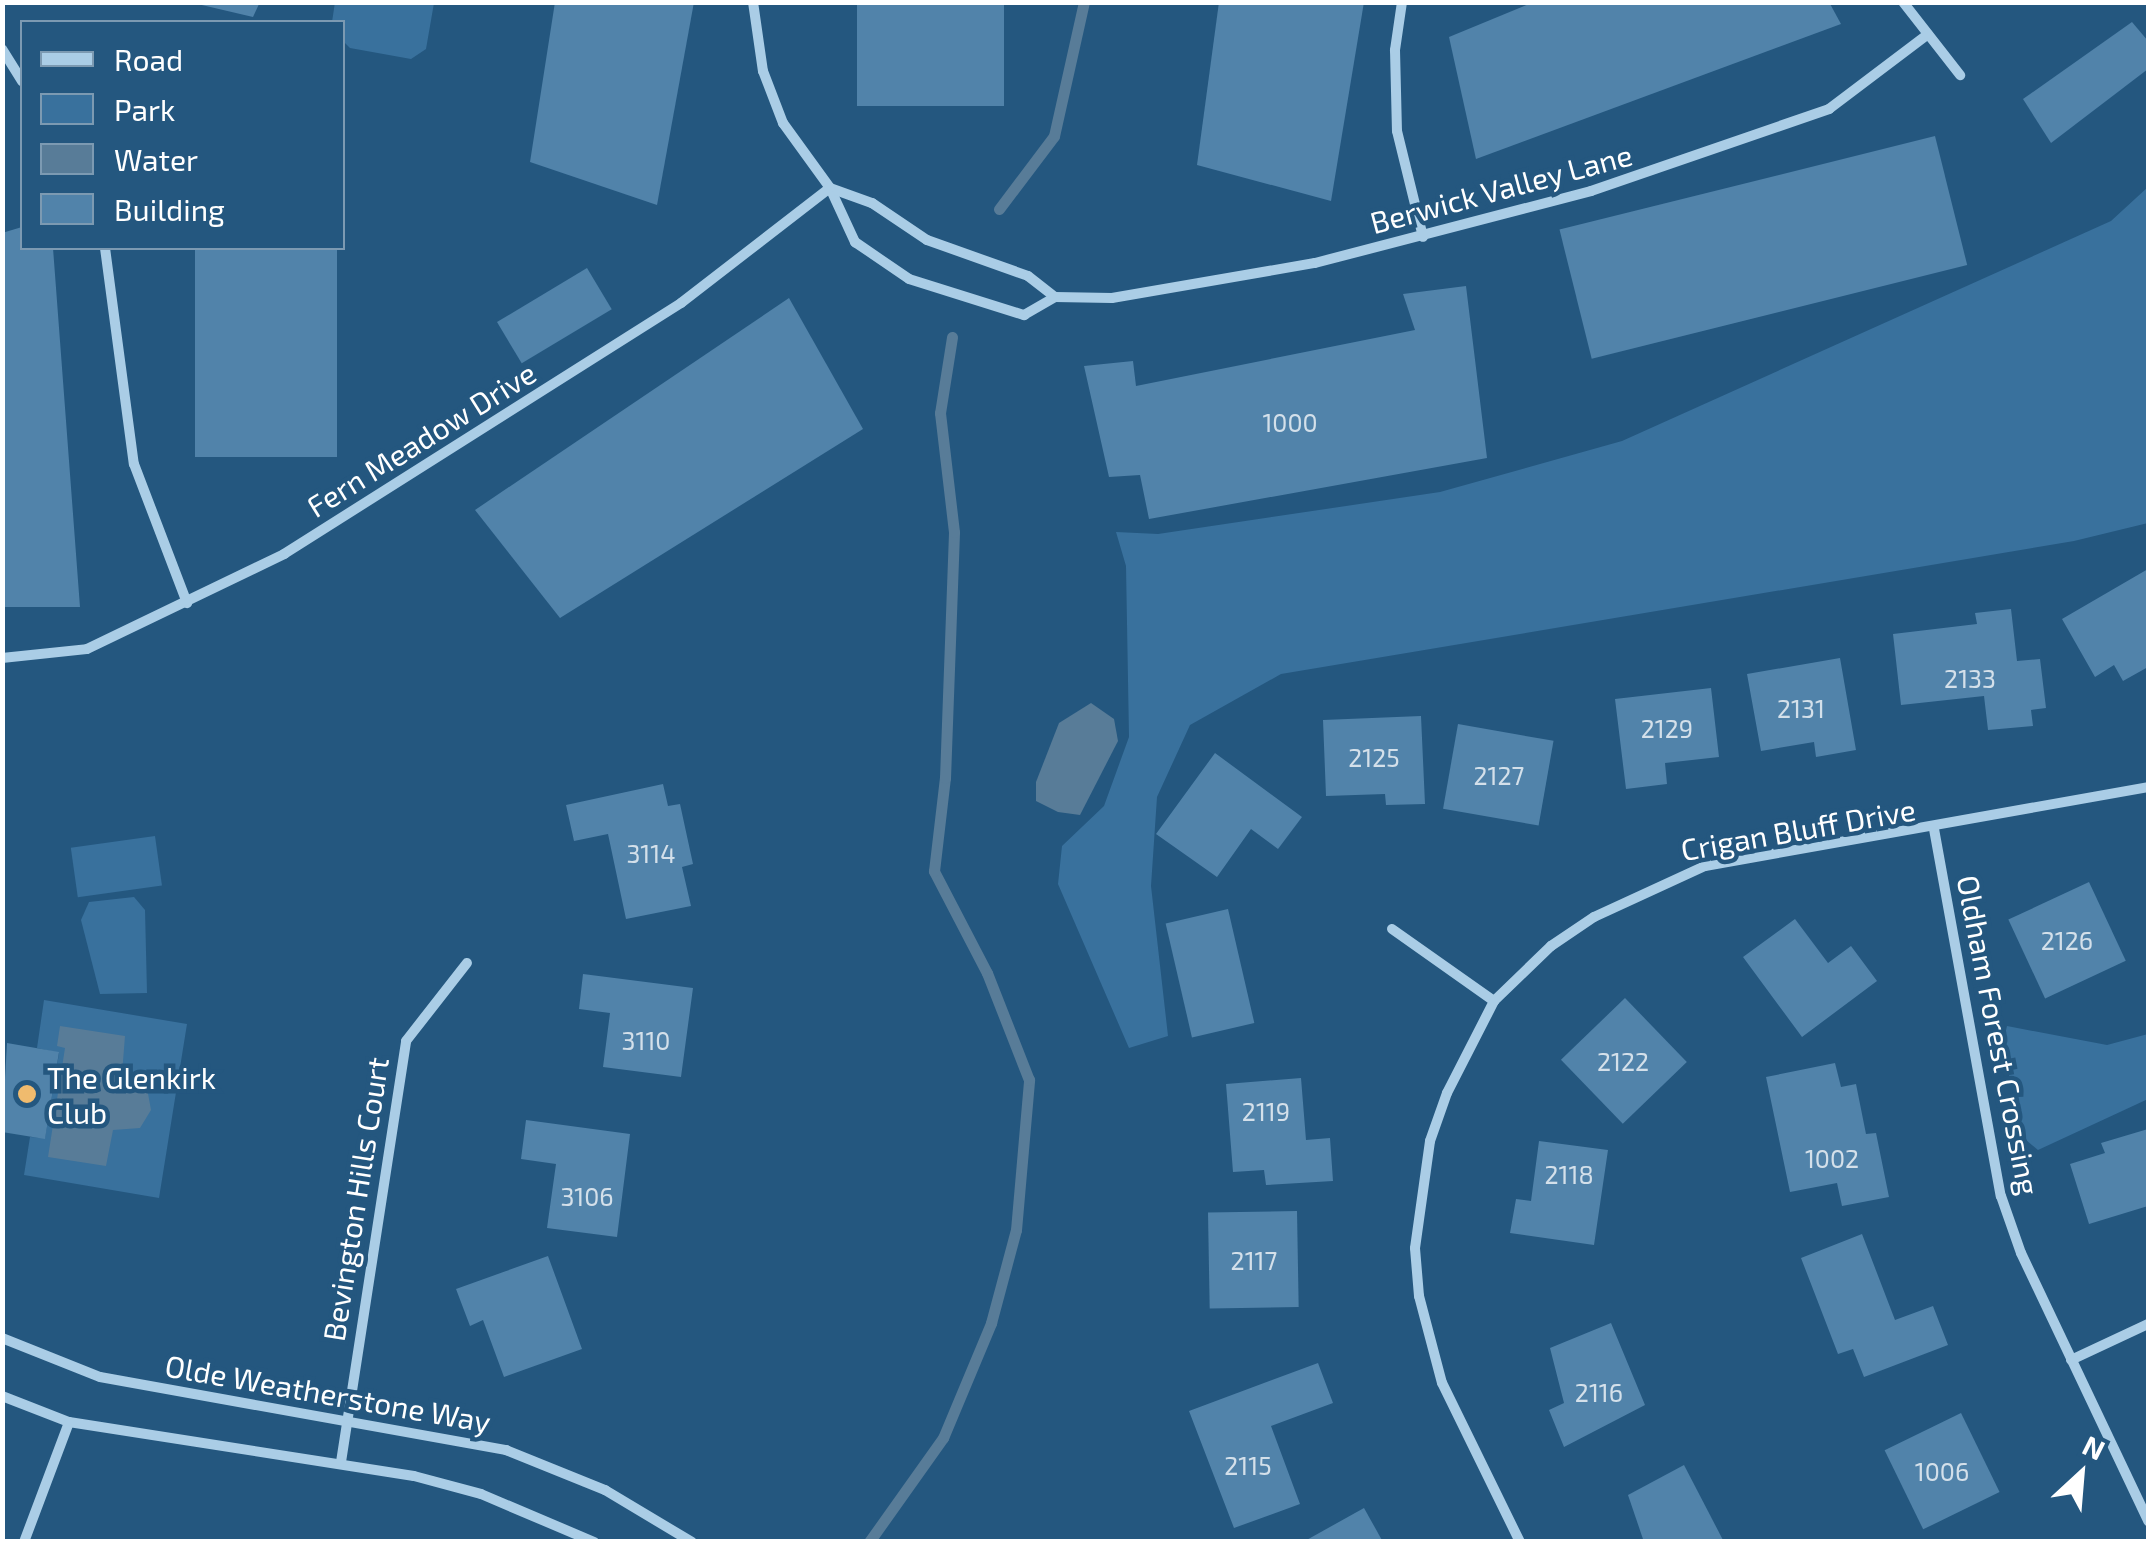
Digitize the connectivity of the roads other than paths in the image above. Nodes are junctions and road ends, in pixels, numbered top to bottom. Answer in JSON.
{"nodes":[{"id":1,"x":753,"y":2,"type":"edge"},
{"id":2,"x":1402,"y":2,"type":"edge"},
{"id":3,"x":1903,"y":2,"type":"edge"},
{"id":4,"x":1928,"y":34,"type":"junction"},
{"id":5,"x":2,"y":49,"type":"edge"},
{"id":6,"x":1960,"y":75,"type":"dead end"},
{"id":7,"x":20,"y":78,"type":"edge"},
{"id":8,"x":830,"y":188,"type":"junction"},
{"id":9,"x":1423,"y":237,"type":"junction"},
{"id":10,"x":105,"y":250,"type":"edge"},
{"id":11,"x":1055,"y":298,"type":"junction"},
{"id":12,"x":187,"y":603,"type":"junction"},
{"id":13,"x":2,"y":658,"type":"edge"},
{"id":14,"x":2148,"y":786,"type":"edge"},
{"id":15,"x":1934,"y":829,"type":"junction"},
{"id":16,"x":1392,"y":929,"type":"dead end"},
{"id":17,"x":468,"y":963,"type":"dead end"},
{"id":18,"x":1494,"y":1001,"type":"junction"},
{"id":19,"x":2148,"y":1324,"type":"edge"},
{"id":20,"x":2,"y":1338,"type":"edge"},
{"id":21,"x":2070,"y":1360,"type":"junction"},
{"id":22,"x":2,"y":1396,"type":"edge"},
{"id":23,"x":348,"y":1417,"type":"junction"},
{"id":24,"x":70,"y":1422,"type":"junction"},
{"id":25,"x":342,"y":1462,"type":"junction"},
{"id":26,"x":2148,"y":1521,"type":"edge"},
{"id":27,"x":24,"y":1542,"type":"edge"},
{"id":28,"x":594,"y":1542,"type":"edge"},
{"id":29,"x":692,"y":1542,"type":"edge"},
{"id":30,"x":1520,"y":1542,"type":"edge"}],
"edges":[{"from":1,"to":8,"type":"street","name":"Berwick Valley Lane"},
{"from":2,"to":9,"type":"street"},
{"from":3,"to":4,"type":"street"},
{"from":4,"to":6,"type":"street"},
{"from":4,"to":9,"type":"street","name":"Berwick Valley Lane"},
{"from":5,"to":7,"type":"street"},
{"from":8,"to":11,"type":"street"},
{"from":8,"to":11,"type":"street","name":"Berwick Valley Lane"},
{"from":8,"to":12,"type":"street","name":"Fern Meadow Drive"},
{"from":9,"to":11,"type":"street","name":"Berwick Valley Lane"},
{"from":10,"to":12,"type":"street"},
{"from":12,"to":13,"type":"street","name":"Fern Meadow Drive"},
{"from":14,"to":15,"type":"street","name":"Crigan Bluff Drive"},
{"from":15,"to":18,"type":"street","name":"Crigan Bluff Drive"},
{"from":15,"to":21,"type":"street","name":"Oldham Forest Crossing"},
{"from":16,"to":18,"type":"street"},
{"from":17,"to":23,"type":"street","name":"Bevington Hills Court"},
{"from":18,"to":30,"type":"street","name":"Crigan Bluff Drive"},
{"from":19,"to":21,"type":"street"},
{"from":20,"to":23,"type":"street","name":"Olde Weatherstone Way"},
{"from":21,"to":26,"type":"street","name":"Oldham Forest Crossing"},
{"from":22,"to":24,"type":"street"},
{"from":23,"to":25,"type":"street","name":"Bevington Hills Court"},
{"from":23,"to":29,"type":"street","name":"Olde Weatherstone Way"},
{"from":24,"to":25,"type":"street"},
{"from":24,"to":27,"type":"street"},
{"from":25,"to":28,"type":"street"}]}
